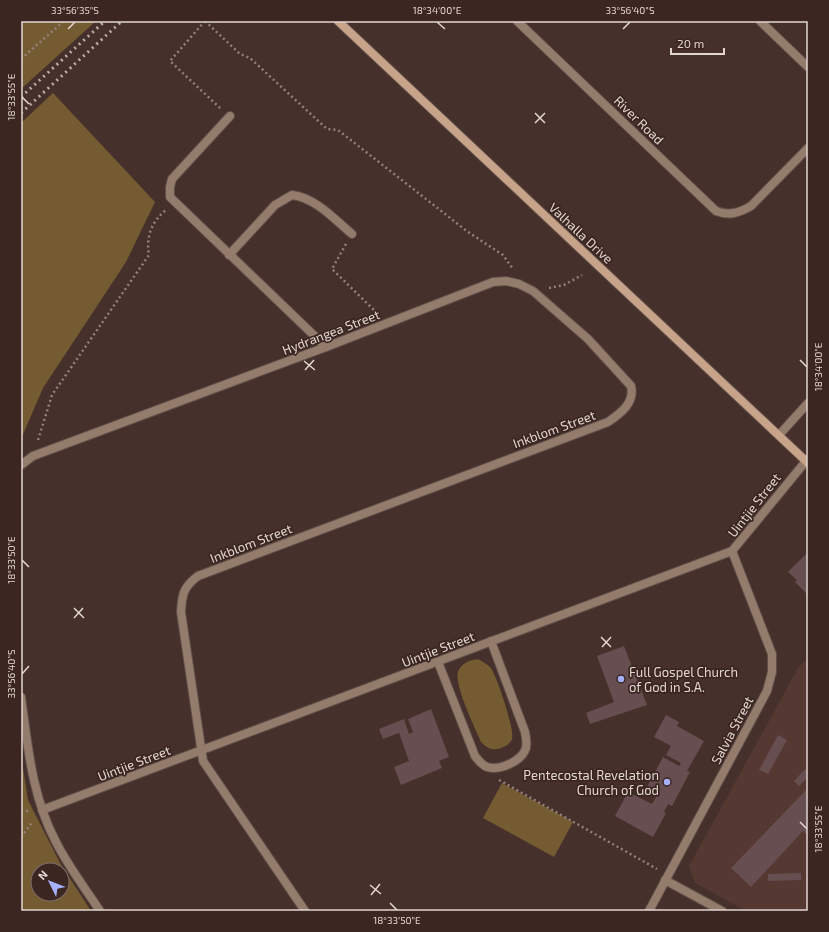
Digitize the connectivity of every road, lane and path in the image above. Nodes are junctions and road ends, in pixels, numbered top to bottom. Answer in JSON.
{"nodes":[{"id":1,"x":64,"y":21,"type":"edge"},
{"id":2,"x":205,"y":21,"type":"edge"},
{"id":3,"x":338,"y":21,"type":"edge"},
{"id":4,"x":517,"y":21,"type":"edge"},
{"id":5,"x":760,"y":21,"type":"edge"},
{"id":6,"x":21,"y":59,"type":"edge"},
{"id":7,"x":808,"y":67,"type":"edge"},
{"id":8,"x":230,"y":116,"type":"joint"},
{"id":9,"x":808,"y":148,"type":"edge"},
{"id":10,"x":174,"y":203,"type":"junction"},
{"id":11,"x":352,"y":234,"type":"joint"},
{"id":12,"x":229,"y":255,"type":"junction"},
{"id":13,"x":582,"y":275,"type":"dead end"},
{"id":14,"x":520,"y":284,"type":"junction"},
{"id":15,"x":533,"y":292,"type":"junction"},
{"id":16,"x":382,"y":326,"type":"junction"},
{"id":17,"x":326,"y":347,"type":"junction"},
{"id":18,"x":624,"y":377,"type":"joint"},
{"id":19,"x":808,"y":403,"type":"edge"},
{"id":20,"x":779,"y":435,"type":"junction"},
{"id":21,"x":33,"y":456,"type":"junction"},
{"id":22,"x":807,"y":462,"type":"edge"},
{"id":23,"x":21,"y":465,"type":"edge"},
{"id":24,"x":732,"y":551,"type":"junction"},
{"id":25,"x":491,"y":642,"type":"junction"},
{"id":26,"x":438,"y":662,"type":"junction"},
{"id":27,"x":21,"y":698,"type":"edge"},
{"id":28,"x":201,"y":750,"type":"junction"},
{"id":29,"x":486,"y":767,"type":"junction"},
{"id":30,"x":42,"y":810,"type":"junction"},
{"id":31,"x":21,"y":837,"type":"edge"},
{"id":32,"x":667,"y":878,"type":"junction"},
{"id":33,"x":100,"y":911,"type":"edge"},
{"id":34,"x":304,"y":911,"type":"edge"},
{"id":35,"x":649,"y":911,"type":"edge"},
{"id":36,"x":722,"y":911,"type":"edge"}],
"edges":[{"from":1,"to":6,"type":"path"},
{"from":2,"to":8,"type":"path"},
{"from":2,"to":14,"type":"path"},
{"from":3,"to":20,"type":"main road","name":"Valhalla Drive"},
{"from":4,"to":9,"type":"street","name":"River Road"},
{"from":5,"to":7,"type":"street"},
{"from":8,"to":10,"type":"street"},
{"from":10,"to":12,"type":"street"},
{"from":10,"to":21,"type":"path"},
{"from":11,"to":12,"type":"street"},
{"from":11,"to":16,"type":"path"},
{"from":12,"to":17,"type":"street"},
{"from":13,"to":15,"type":"path"},
{"from":14,"to":15,"type":"street","name":"Hydrangea Street"},
{"from":14,"to":16,"type":"street","name":"Hydrangea Street"},
{"from":15,"to":18,"type":"street","name":"Hydrangea Street"},
{"from":16,"to":17,"type":"street","name":"Hydrangea Street"},
{"from":17,"to":21,"type":"street","name":"Hydrangea Street"},
{"from":18,"to":28,"type":"street","name":"Inkblom Street"},
{"from":19,"to":20,"type":"street"},
{"from":20,"to":22,"type":"main road","name":"Valhalla Drive"},
{"from":21,"to":23,"type":"street","name":"Hydrangea Street"},
{"from":22,"to":24,"type":"street","name":"Uintjie Street"},
{"from":24,"to":25,"type":"street","name":"Uintjie Street"},
{"from":24,"to":32,"type":"street","name":"Salvia Street"},
{"from":25,"to":26,"type":"street","name":"Uintjie Street"},
{"from":25,"to":29,"type":"street"},
{"from":26,"to":28,"type":"street","name":"Uintjie Street"},
{"from":26,"to":29,"type":"street"},
{"from":27,"to":30,"type":"street"},
{"from":28,"to":30,"type":"street","name":"Uintjie Street"},
{"from":28,"to":34,"type":"street","name":"Inkblom Street"},
{"from":29,"to":32,"type":"path"},
{"from":30,"to":31,"type":"path"},
{"from":30,"to":33,"type":"street"},
{"from":32,"to":35,"type":"street","name":"Salvia Street"},
{"from":32,"to":36,"type":"street"}]}
